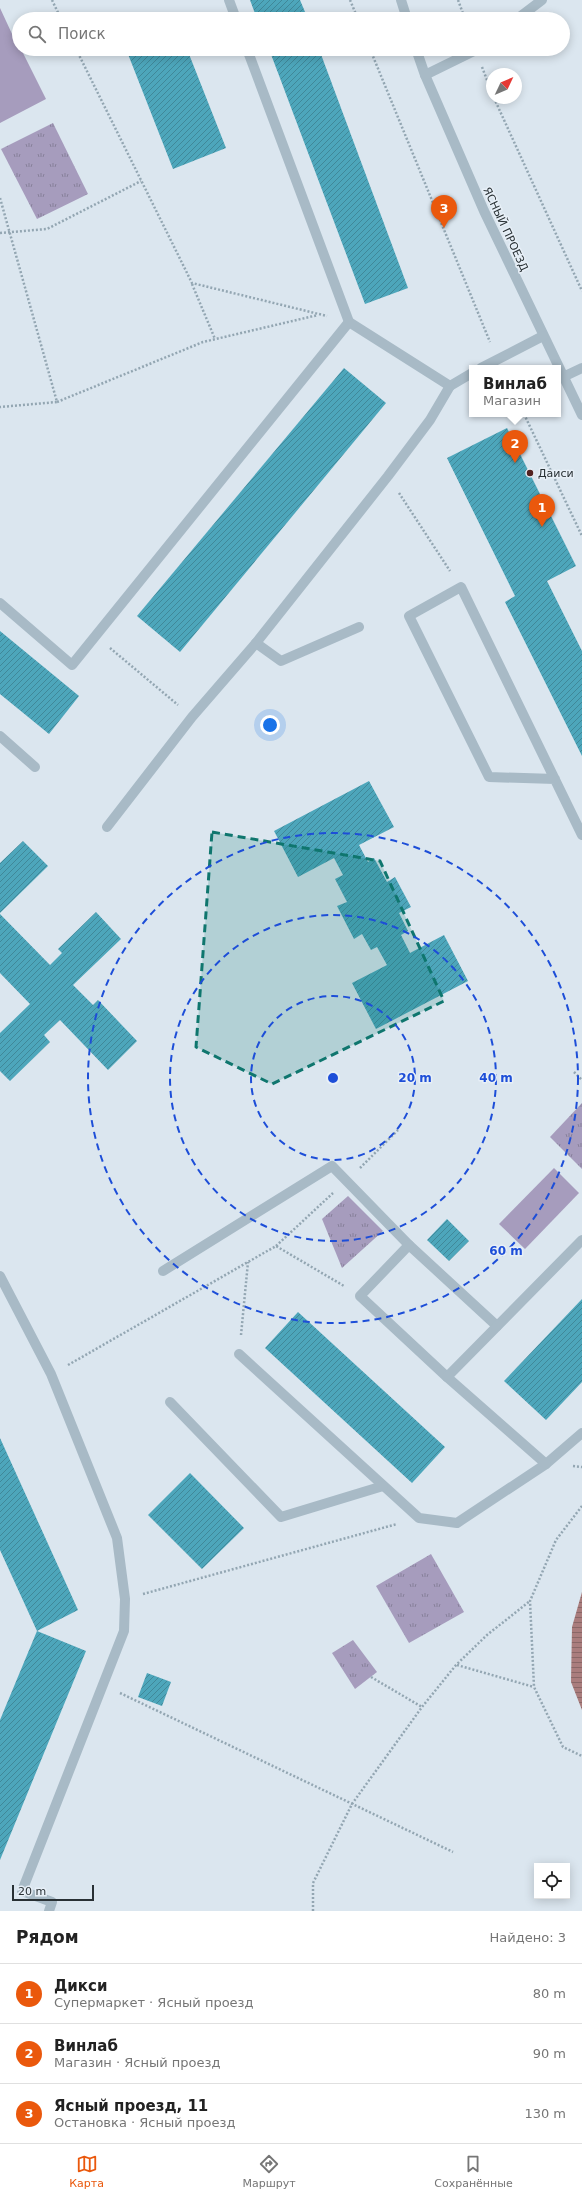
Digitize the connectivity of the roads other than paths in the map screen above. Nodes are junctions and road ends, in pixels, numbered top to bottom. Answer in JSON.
{"nodes":[{"id":1,"x":229,"y":0,"type":"edge"},
{"id":2,"x":400,"y":0,"type":"edge"},
{"id":3,"x":542,"y":0,"type":"edge"},
{"id":4,"x":233,"y":12,"type":"edge"},
{"id":5,"x":404,"y":12,"type":"edge"},
{"id":6,"x":526,"y":12,"type":"edge"},
{"id":7,"x":250,"y":56,"type":"edge"},
{"id":8,"x":418,"y":56,"type":"edge"},
{"id":9,"x":465,"y":56,"type":"edge"},
{"id":10,"x":425,"y":75,"type":"junction"},
{"id":11,"x":349,"y":322,"type":"junction"},
{"id":12,"x":543,"y":336,"type":"junction"},
{"id":13,"x":486,"y":365,"type":"edge"},
{"id":14,"x":557,"y":365,"type":"edge"},
{"id":15,"x":582,"y":368,"type":"edge"},
{"id":16,"x":561,"y":373,"type":"edge"},
{"id":17,"x":469,"y":376,"type":"edge"},
{"id":18,"x":563,"y":377,"type":"junction"},
{"id":19,"x":450,"y":386,"type":"junction"},
{"id":20,"x":582,"y":415,"type":"edge"},
{"id":21,"x":0,"y":603,"type":"edge"},
{"id":22,"x":359,"y":627,"type":"dead end"},
{"id":23,"x":256,"y":643,"type":"junction"},
{"id":24,"x":0,"y":736,"type":"edge"},
{"id":25,"x":35,"y":767,"type":"dead end"},
{"id":26,"x":555,"y":779,"type":"junction"},
{"id":27,"x":107,"y":827,"type":"dead end"},
{"id":28,"x":582,"y":835,"type":"edge"},
{"id":29,"x":582,"y":1240,"type":"edge"},
{"id":30,"x":409,"y":1245,"type":"junction"},
{"id":31,"x":163,"y":1271,"type":"dead end"},
{"id":32,"x":0,"y":1276,"type":"edge"},
{"id":33,"x":497,"y":1326,"type":"junction"},
{"id":34,"x":239,"y":1354,"type":"road end"},
{"id":35,"x":447,"y":1377,"type":"junction"},
{"id":36,"x":170,"y":1402,"type":"dead end"},
{"id":37,"x":582,"y":1433,"type":"edge"},
{"id":38,"x":546,"y":1464,"type":"junction"},
{"id":39,"x":383,"y":1486,"type":"junction"},
{"id":40,"x":49,"y":1911,"type":"edge"}],
"edges":[{"from":1,"to":4,"type":"street"},
{"from":2,"to":5,"type":"street"},
{"from":3,"to":6,"type":"street"},
{"from":7,"to":11,"type":"street"},
{"from":8,"to":10,"type":"street","name":"ЯСНЫЙ ПРОЕЗД"},
{"from":9,"to":10,"type":"street"},
{"from":10,"to":12,"type":"street","name":"ЯСНЫЙ ПРОЕЗД"},
{"from":11,"to":19,"type":"street"},
{"from":11,"to":21,"type":"street"},
{"from":12,"to":13,"type":"street"},
{"from":12,"to":14,"type":"street","name":"ЯСНЫЙ ПРОЕЗД"},
{"from":15,"to":18,"type":"street"},
{"from":16,"to":18,"type":"street","name":"ЯСНЫЙ ПРОЕЗД"},
{"from":17,"to":19,"type":"street"},
{"from":18,"to":20,"type":"street","name":"ЯСНЫЙ ПРОЕЗД"},
{"from":19,"to":23,"type":"street"},
{"from":22,"to":23,"type":"street"},
{"from":23,"to":27,"type":"street"},
{"from":24,"to":25,"type":"street"},
{"from":26,"to":26,"type":"street"},
{"from":26,"to":28,"type":"street"},
{"from":29,"to":33,"type":"street"},
{"from":30,"to":31,"type":"street"},
{"from":30,"to":33,"type":"street"},
{"from":30,"to":35,"type":"street"},
{"from":32,"to":40,"type":"street"},
{"from":33,"to":35,"type":"street"},
{"from":34,"to":39,"type":"street"},
{"from":35,"to":38,"type":"street"},
{"from":36,"to":39,"type":"street"},
{"from":37,"to":38,"type":"street"},
{"from":38,"to":39,"type":"street"}]}
